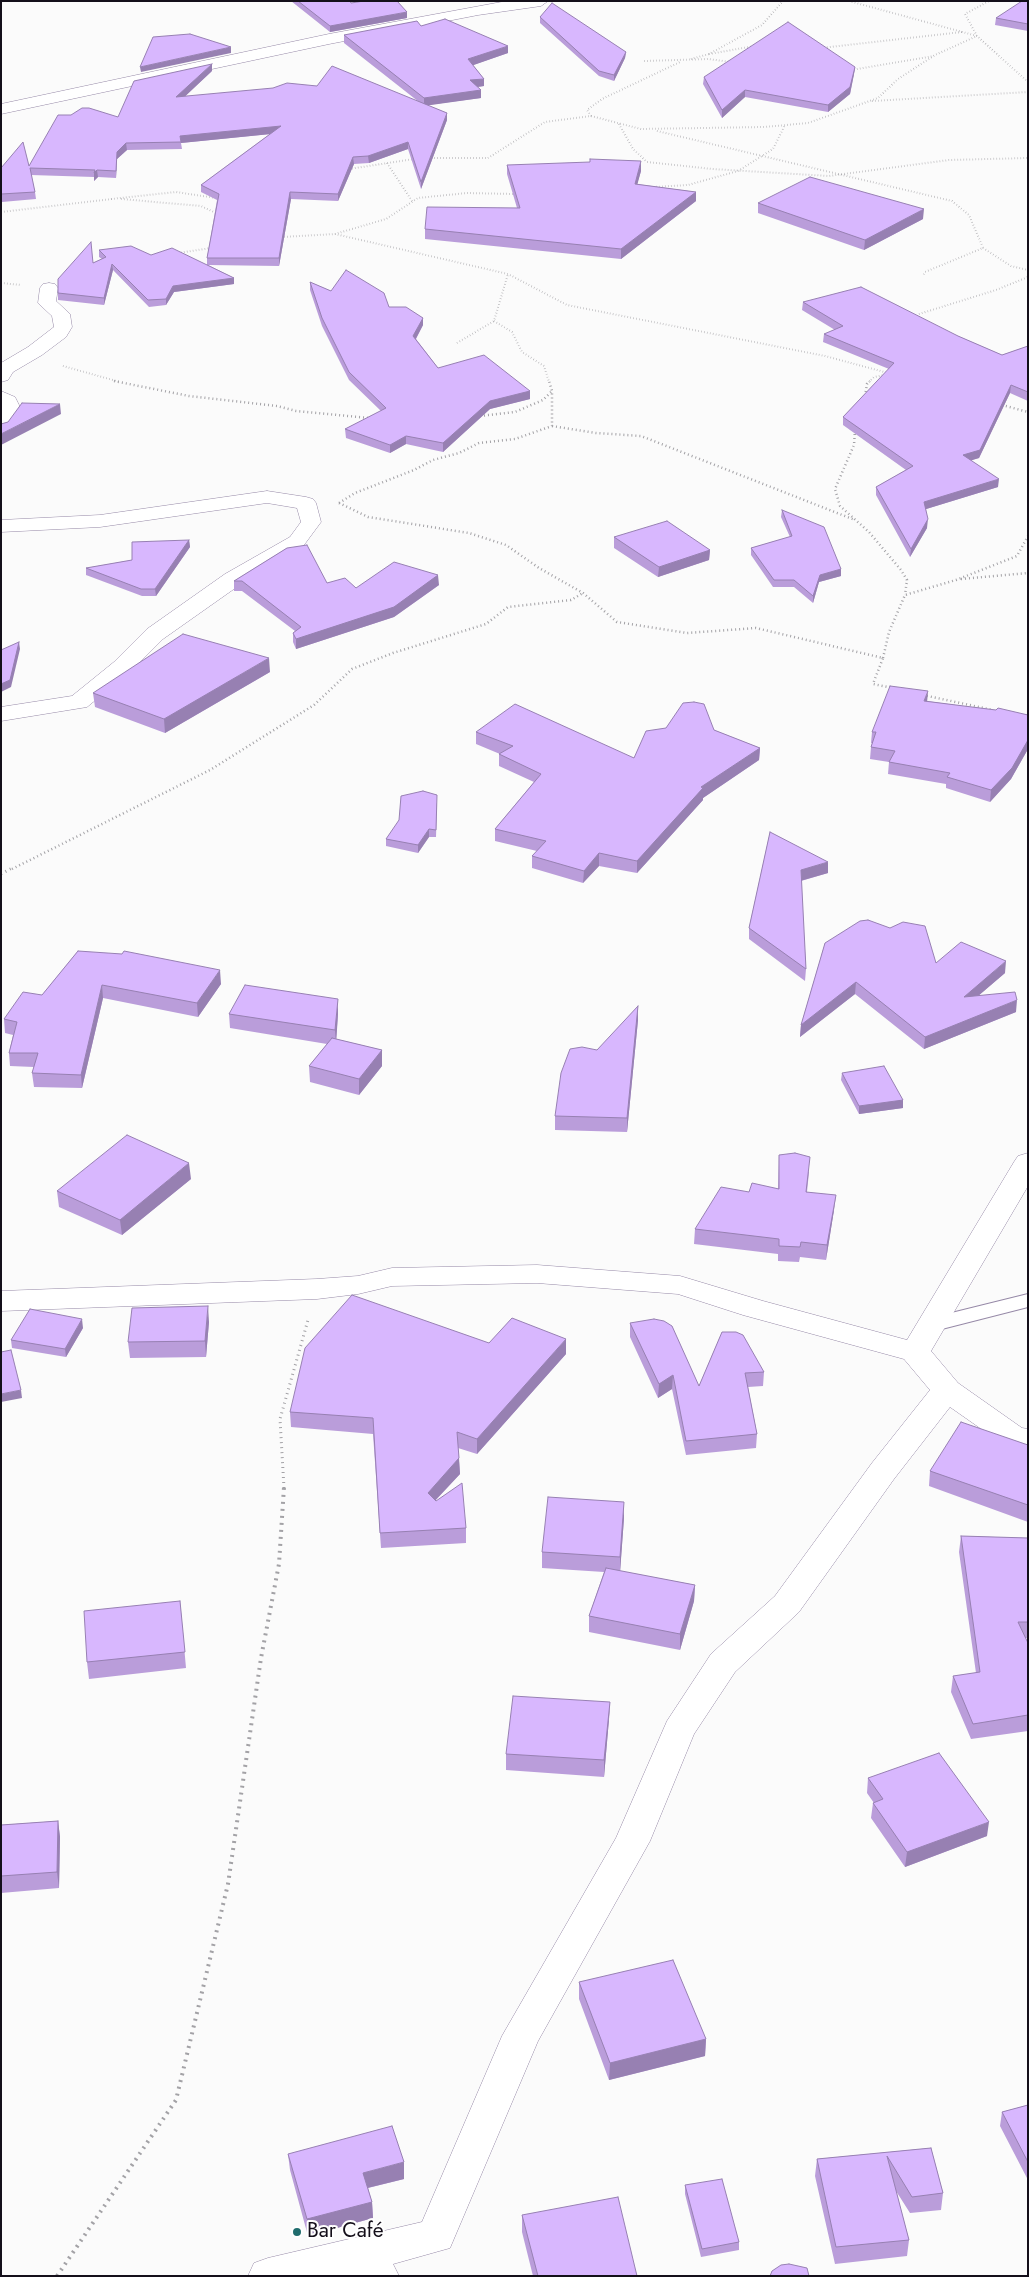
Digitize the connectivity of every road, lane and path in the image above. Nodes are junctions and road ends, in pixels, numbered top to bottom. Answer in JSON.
{"nodes":[{"id":1,"x":541,"y":1,"type":"edge"},
{"id":2,"x":783,"y":1,"type":"edge"},
{"id":3,"x":849,"y":1,"type":"edge"},
{"id":4,"x":989,"y":1,"type":"edge"},
{"id":5,"x":962,"y":32,"type":"junction"},
{"id":6,"x":977,"y":36,"type":"junction"},
{"id":7,"x":758,"y":46,"type":"edge"},
{"id":8,"x":815,"y":48,"type":"edge"},
{"id":9,"x":709,"y":54,"type":"junction"},
{"id":10,"x":934,"y":56,"type":"junction"},
{"id":11,"x":644,"y":61,"type":"dead end"},
{"id":12,"x":684,"y":61,"type":"junction"},
{"id":13,"x":736,"y":62,"type":"edge"},
{"id":14,"x":851,"y":70,"type":"edge"},
{"id":15,"x":1028,"y":82,"type":"edge"},
{"id":16,"x":1028,"y":92,"type":"edge"},
{"id":17,"x":869,"y":101,"type":"junction"},
{"id":18,"x":1,"y":109,"type":"edge"},
{"id":19,"x":591,"y":116,"type":"junction"},
{"id":20,"x":619,"y":123,"type":"junction"},
{"id":21,"x":786,"y":125,"type":"junction"},
{"id":22,"x":652,"y":129,"type":"junction"},
{"id":23,"x":763,"y":155,"type":"junction"},
{"id":24,"x":417,"y":158,"type":"edge"},
{"id":25,"x":426,"y":158,"type":"edge"},
{"id":26,"x":1028,"y":158,"type":"edge"},
{"id":27,"x":387,"y":163,"type":"junction"},
{"id":28,"x":346,"y":169,"type":"edge"},
{"id":29,"x":738,"y":171,"type":"junction"},
{"id":30,"x":838,"y":175,"type":"junction"},
{"id":31,"x":644,"y":187,"type":"edge"},
{"id":32,"x":522,"y":195,"type":"edge"},
{"id":33,"x":111,"y":198,"type":"junction"},
{"id":34,"x":218,"y":198,"type":"edge"},
{"id":35,"x":412,"y":201,"type":"junction"},
{"id":36,"x":1,"y":212,"type":"edge"},
{"id":37,"x":218,"y":214,"type":"edge"},
{"id":38,"x":334,"y":234,"type":"junction"},
{"id":39,"x":278,"y":237,"type":"edge"},
{"id":40,"x":220,"y":246,"type":"edge"},
{"id":41,"x":983,"y":248,"type":"junction"},
{"id":42,"x":171,"y":254,"type":"edge"},
{"id":43,"x":1028,"y":270,"type":"edge"},
{"id":44,"x":508,"y":274,"type":"junction"},
{"id":45,"x":923,"y":276,"type":"dead end"},
{"id":46,"x":1028,"y":277,"type":"edge"},
{"id":47,"x":1,"y":283,"type":"edge"},
{"id":48,"x":49,"y":288,"type":"joint"},
{"id":49,"x":919,"y":314,"type":"edge"},
{"id":50,"x":494,"y":321,"type":"junction"},
{"id":51,"x":457,"y":343,"type":"dead end"},
{"id":52,"x":29,"y":354,"type":"junction"},
{"id":53,"x":1,"y":376,"type":"edge"},
{"id":54,"x":552,"y":391,"type":"junction"},
{"id":55,"x":1,"y":398,"type":"edge"},
{"id":56,"x":864,"y":400,"type":"edge"},
{"id":57,"x":1001,"y":405,"type":"edge"},
{"id":58,"x":1028,"y":412,"type":"edge"},
{"id":59,"x":472,"y":416,"type":"edge"},
{"id":60,"x":378,"y":418,"type":"edge"},
{"id":61,"x":856,"y":425,"type":"edge"},
{"id":62,"x":552,"y":426,"type":"junction"},
{"id":63,"x":1,"y":427,"type":"edge"},
{"id":64,"x":339,"y":503,"type":"junction"},
{"id":65,"x":855,"y":520,"type":"junction"},
{"id":66,"x":311,"y":522,"type":"junction"},
{"id":67,"x":1,"y":526,"type":"edge"},
{"id":68,"x":1028,"y":536,"type":"edge"},
{"id":69,"x":1027,"y":573,"type":"edge"},
{"id":70,"x":956,"y":580,"type":"junction"},
{"id":71,"x":583,"y":593,"type":"junction"},
{"id":72,"x":905,"y":595,"type":"junction"},
{"id":73,"x":883,"y":658,"type":"junction"},
{"id":74,"x":902,"y":690,"type":"edge"},
{"id":75,"x":921,"y":694,"type":"edge"},
{"id":76,"x":999,"y":712,"type":"edge"},
{"id":77,"x":1,"y":714,"type":"edge"},
{"id":78,"x":1,"y":874,"type":"edge"},
{"id":79,"x":1028,"y":1162,"type":"edge"},
{"id":80,"x":317,"y":1289,"type":"junction"},
{"id":81,"x":1028,"y":1300,"type":"edge"},
{"id":82,"x":1,"y":1301,"type":"edge"},
{"id":83,"x":930,"y":1325,"type":"junction"},
{"id":84,"x":915,"y":1352,"type":"junction"},
{"id":85,"x":947,"y":1390,"type":"junction"},
{"id":86,"x":1028,"y":1440,"type":"edge"},
{"id":87,"x":338,"y":2259,"type":"junction"},
{"id":88,"x":57,"y":2276,"type":"edge"},
{"id":89,"x":268,"y":2276,"type":"edge"},
{"id":90,"x":379,"y":2276,"type":"edge"}],
"edges":[{"from":1,"to":18,"type":"street"},
{"from":2,"to":9,"type":"path"},
{"from":3,"to":5,"type":"path"},
{"from":4,"to":6,"type":"path"},
{"from":5,"to":6,"type":"path"},
{"from":5,"to":8,"type":"path"},
{"from":6,"to":10,"type":"path"},
{"from":6,"to":15,"type":"path"},
{"from":7,"to":9,"type":"path"},
{"from":9,"to":12,"type":"path"},
{"from":10,"to":14,"type":"path"},
{"from":10,"to":17,"type":"path"},
{"from":11,"to":12,"type":"path"},
{"from":12,"to":13,"type":"path"},
{"from":12,"to":19,"type":"path"},
{"from":16,"to":17,"type":"path"},
{"from":17,"to":21,"type":"path"},
{"from":19,"to":20,"type":"path"},
{"from":19,"to":25,"type":"path"},
{"from":20,"to":22,"type":"path"},
{"from":20,"to":29,"type":"path"},
{"from":21,"to":22,"type":"path"},
{"from":21,"to":23,"type":"path"},
{"from":22,"to":23,"type":"path"},
{"from":23,"to":29,"type":"path"},
{"from":23,"to":30,"type":"path"},
{"from":24,"to":27,"type":"path"},
{"from":26,"to":30,"type":"path"},
{"from":27,"to":28,"type":"path"},
{"from":27,"to":35,"type":"path"},
{"from":29,"to":30,"type":"path"},
{"from":29,"to":31,"type":"path"},
{"from":30,"to":41,"type":"path"},
{"from":32,"to":35,"type":"path"},
{"from":33,"to":34,"type":"path"},
{"from":33,"to":36,"type":"path"},
{"from":33,"to":37,"type":"path"},
{"from":35,"to":38,"type":"path"},
{"from":38,"to":39,"type":"path"},
{"from":38,"to":44,"type":"path"},
{"from":40,"to":42,"type":"path"},
{"from":41,"to":43,"type":"path"},
{"from":41,"to":45,"type":"path"},
{"from":44,"to":50,"type":"path"},
{"from":44,"to":56,"type":"path"},
{"from":46,"to":49,"type":"path"},
{"from":47,"to":48,"type":"path"},
{"from":48,"to":52,"type":"street"},
{"from":50,"to":51,"type":"path"},
{"from":50,"to":54,"type":"path"},
{"from":52,"to":53,"type":"street"},
{"from":52,"to":60,"type":"path"},
{"from":54,"to":59,"type":"path"},
{"from":54,"to":62,"type":"path"},
{"from":55,"to":63,"type":"street"},
{"from":57,"to":58,"type":"path"},
{"from":61,"to":65,"type":"path"},
{"from":62,"to":64,"type":"path"},
{"from":62,"to":65,"type":"path"},
{"from":64,"to":66,"type":"path"},
{"from":64,"to":71,"type":"path"},
{"from":65,"to":72,"type":"path"},
{"from":66,"to":67,"type":"street"},
{"from":66,"to":77,"type":"street"},
{"from":68,"to":70,"type":"path"},
{"from":69,"to":70,"type":"path"},
{"from":70,"to":72,"type":"path"},
{"from":71,"to":73,"type":"path"},
{"from":71,"to":78,"type":"path"},
{"from":72,"to":73,"type":"path"},
{"from":73,"to":74,"type":"path"},
{"from":75,"to":76,"type":"path"},
{"from":79,"to":83,"type":"street"},
{"from":80,"to":82,"type":"street"},
{"from":80,"to":84,"type":"street"},
{"from":80,"to":88,"type":"path"},
{"from":81,"to":83,"type":"lane"},
{"from":83,"to":84,"type":"street"},
{"from":84,"to":85,"type":"street"},
{"from":85,"to":86,"type":"street"},
{"from":85,"to":87,"type":"street"},
{"from":87,"to":89,"type":"street"},
{"from":87,"to":90,"type":"street"}]}
